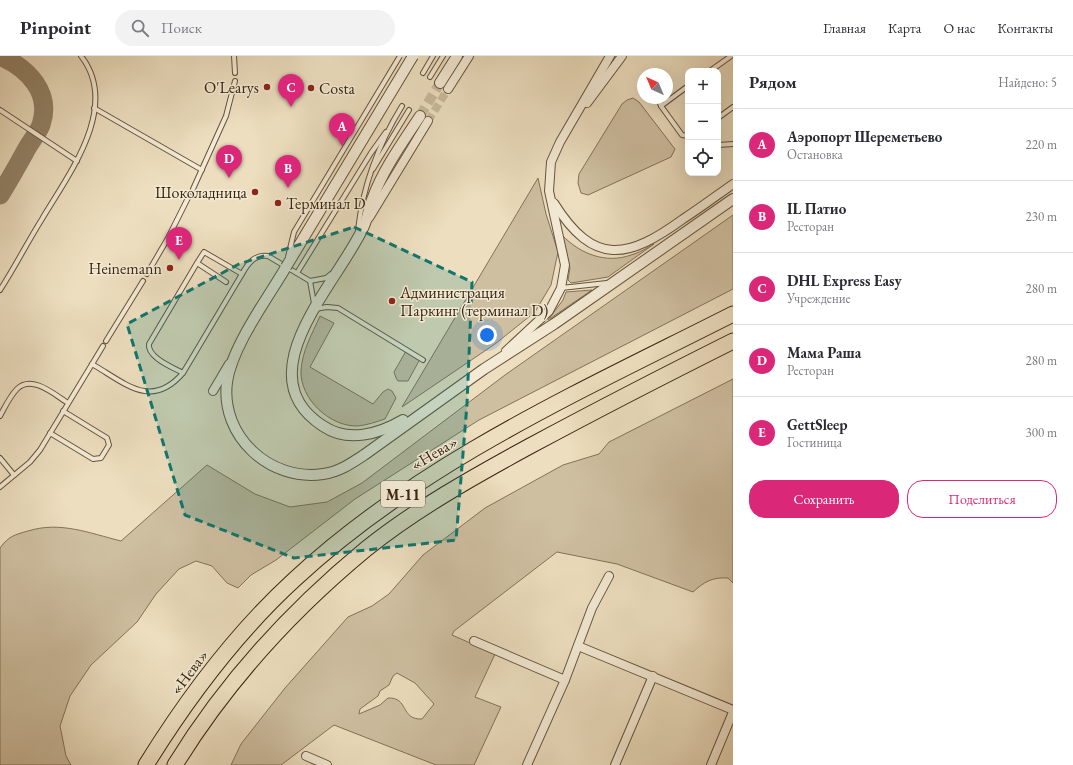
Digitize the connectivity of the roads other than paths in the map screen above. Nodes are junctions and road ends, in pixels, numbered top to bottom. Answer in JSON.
{"nodes":[{"id":1,"x":81,"y":56,"type":"edge"},
{"id":2,"x":234,"y":56,"type":"edge"},
{"id":3,"x":400,"y":56,"type":"edge"},
{"id":4,"x":413,"y":56,"type":"edge"},
{"id":5,"x":433,"y":56,"type":"edge"},
{"id":6,"x":443,"y":56,"type":"edge"},
{"id":7,"x":456,"y":56,"type":"edge"},
{"id":8,"x":469,"y":56,"type":"edge"},
{"id":9,"x":610,"y":56,"type":"edge"},
{"id":10,"x":622,"y":56,"type":"edge"},
{"id":11,"x":731,"y":56,"type":"edge"},
{"id":12,"x":714,"y":68,"type":"edge"},
{"id":13,"x":235,"y":73,"type":"dead end"},
{"id":14,"x":423,"y":73,"type":"dead end"},
{"id":15,"x":430,"y":77,"type":"dead end"},
{"id":16,"x":235,"y":81,"type":"dead end"},
{"id":17,"x":444,"y":86,"type":"joint"},
{"id":18,"x":685,"y":88,"type":"edge"},
{"id":19,"x":402,"y":106,"type":"dead end"},
{"id":20,"x":661,"y":106,"type":"joint"},
{"id":21,"x":733,"y":107,"type":"edge"},
{"id":22,"x":94,"y":108,"type":"junction"},
{"id":23,"x":0,"y":110,"type":"edge"},
{"id":24,"x":409,"y":110,"type":"dead end"},
{"id":25,"x":721,"y":116,"type":"edge"},
{"id":26,"x":424,"y":119,"type":"tunnel mouth"},
{"id":27,"x":571,"y":124,"type":"junction"},
{"id":28,"x":386,"y":132,"type":"junction"},
{"id":29,"x":685,"y":136,"type":"edge"},
{"id":30,"x":733,"y":144,"type":"edge"},
{"id":31,"x":721,"y":145,"type":"edge"},
{"id":32,"x":78,"y":161,"type":"junction"},
{"id":33,"x":202,"y":170,"type":"junction"},
{"id":34,"x":367,"y":180,"type":"junction"},
{"id":35,"x":733,"y":184,"type":"edge"},
{"id":36,"x":193,"y":189,"type":"dead end"},
{"id":37,"x":189,"y":196,"type":"dead end"},
{"id":38,"x":550,"y":198,"type":"junction"},
{"id":39,"x":733,"y":199,"type":"edge"},
{"id":40,"x":197,"y":263,"type":"junction"},
{"id":41,"x":342,"y":263,"type":"junction"},
{"id":42,"x":286,"y":266,"type":"junction"},
{"id":43,"x":297,"y":273,"type":"junction"},
{"id":44,"x":147,"y":274,"type":"dead end"},
{"id":45,"x":242,"y":274,"type":"junction"},
{"id":46,"x":143,"y":281,"type":"dead end"},
{"id":47,"x":310,"y":281,"type":"junction"},
{"id":48,"x":226,"y":282,"type":"dead end"},
{"id":49,"x":614,"y":283,"type":"junction"},
{"id":50,"x":561,"y":288,"type":"junction"},
{"id":51,"x":0,"y":290,"type":"edge"},
{"id":52,"x":315,"y":309,"type":"junction"},
{"id":53,"x":733,"y":314,"type":"edge"},
{"id":54,"x":106,"y":341,"type":"dead end"},
{"id":55,"x":733,"y":341,"type":"edge"},
{"id":56,"x":103,"y":346,"type":"dead end"},
{"id":57,"x":237,"y":349,"type":"junction"},
{"id":58,"x":424,"y":360,"type":"dead end"},
{"id":59,"x":92,"y":364,"type":"junction"},
{"id":60,"x":484,"y":369,"type":"junction"},
{"id":61,"x":183,"y":374,"type":"junction"},
{"id":62,"x":213,"y":391,"type":"dead end"},
{"id":63,"x":441,"y":398,"type":"junction"},
{"id":64,"x":68,"y":403,"type":"junction"},
{"id":65,"x":63,"y":411,"type":"junction"},
{"id":66,"x":0,"y":416,"type":"edge"},
{"id":67,"x":50,"y":433,"type":"junction"},
{"id":68,"x":0,"y":458,"type":"edge"},
{"id":69,"x":14,"y":475,"type":"junction"},
{"id":70,"x":0,"y":487,"type":"edge"},
{"id":71,"x":610,"y":576,"type":"dead end"},
{"id":72,"x":474,"y":641,"type":"dead end"},
{"id":73,"x":578,"y":646,"type":"junction"},
{"id":74,"x":653,"y":676,"type":"junction"},
{"id":75,"x":565,"y":680,"type":"junction"},
{"id":76,"x":733,"y":711,"type":"edge"},
{"id":77,"x":306,"y":756,"type":"dead end"},
{"id":78,"x":146,"y":765,"type":"edge"},
{"id":79,"x":175,"y":765,"type":"edge"},
{"id":80,"x":327,"y":765,"type":"edge"},
{"id":81,"x":527,"y":765,"type":"edge"},
{"id":82,"x":615,"y":765,"type":"edge"},
{"id":83,"x":712,"y":765,"type":"edge"}],
"edges":[{"from":1,"to":22,"type":"lane"},
{"from":2,"to":13,"type":"lane"},
{"from":3,"to":42,"type":"lane","bridge":true},
{"from":4,"to":42,"type":"street","bridge":true},
{"from":5,"to":14,"type":"lane"},
{"from":6,"to":15,"type":"lane"},
{"from":7,"to":17,"type":"street"},
{"from":8,"to":17,"type":"street"},
{"from":9,"to":27,"type":"street"},
{"from":10,"to":27,"type":"street"},
{"from":11,"to":12,"type":"lane"},
{"from":16,"to":33,"type":"lane"},
{"from":18,"to":20,"type":"lane"},
{"from":19,"to":28,"type":"lane"},
{"from":20,"to":29,"type":"lane"},
{"from":21,"to":25,"type":"lane"},
{"from":22,"to":32,"type":"lane"},
{"from":22,"to":33,"type":"lane"},
{"from":23,"to":32,"type":"lane"},
{"from":24,"to":34,"type":"lane"},
{"from":26,"to":41,"type":"street"},
{"from":27,"to":38,"type":"street"},
{"from":28,"to":34,"type":"lane"},
{"from":28,"to":43,"type":"lane"},
{"from":30,"to":31,"type":"lane"},
{"from":32,"to":51,"type":"lane"},
{"from":33,"to":36,"type":"lane"},
{"from":34,"to":41,"type":"lane"},
{"from":35,"to":38,"type":"street"},
{"from":37,"to":44,"type":"lane"},
{"from":38,"to":50,"type":"street"},
{"from":39,"to":49,"type":"street"},
{"from":40,"to":45,"type":"lane"},
{"from":40,"to":48,"type":"lane"},
{"from":40,"to":61,"type":"lane"},
{"from":41,"to":47,"type":"lane"},
{"from":41,"to":52,"type":"street"},
{"from":42,"to":57,"type":"street"},
{"from":43,"to":45,"type":"lane"},
{"from":43,"to":47,"type":"lane"},
{"from":45,"to":61,"type":"lane"},
{"from":46,"to":54,"type":"lane"},
{"from":47,"to":52,"type":"lane"},
{"from":49,"to":50,"type":"lane"},
{"from":49,"to":60,"type":"street"},
{"from":50,"to":60,"type":"street"},
{"from":52,"to":58,"type":"lane"},
{"from":52,"to":63,"type":"street"},
{"from":53,"to":78,"type":"highway","name":"«Нева»","number":"М-11"},
{"from":55,"to":79,"type":"highway","number":"М-11"},
{"from":56,"to":59,"type":"lane"},
{"from":57,"to":62,"type":"street"},
{"from":57,"to":63,"type":"street"},
{"from":59,"to":61,"type":"lane"},
{"from":59,"to":64,"type":"lane"},
{"from":60,"to":63,"type":"street"},
{"from":64,"to":65,"type":"lane"},
{"from":64,"to":66,"type":"lane"},
{"from":65,"to":67,"type":"lane"},
{"from":65,"to":67,"type":"lane"},
{"from":67,"to":69,"type":"lane"},
{"from":68,"to":69,"type":"lane"},
{"from":69,"to":70,"type":"lane"},
{"from":71,"to":73,"type":"street"},
{"from":72,"to":75,"type":"street"},
{"from":73,"to":74,"type":"street"},
{"from":73,"to":75,"type":"street"},
{"from":74,"to":76,"type":"street"},
{"from":74,"to":82,"type":"street"},
{"from":75,"to":81,"type":"street"},
{"from":76,"to":83,"type":"street"},
{"from":77,"to":80,"type":"street"}]}
